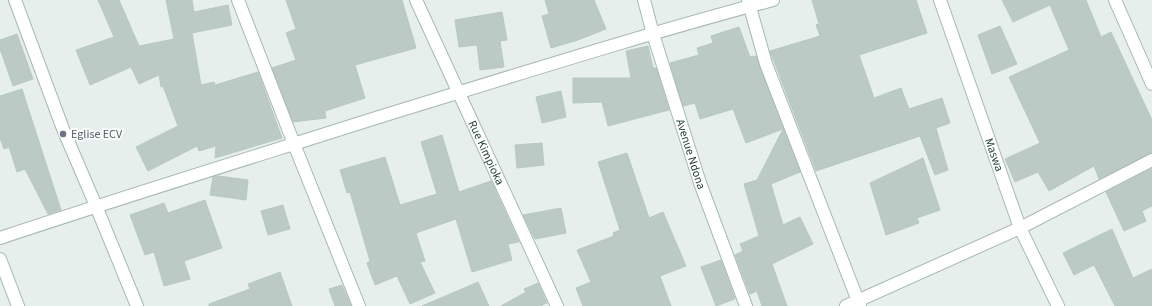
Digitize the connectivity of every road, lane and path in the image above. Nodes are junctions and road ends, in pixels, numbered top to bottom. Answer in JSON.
{"nodes":[{"id":1,"x":16,"y":0,"type":"edge"},
{"id":2,"x":238,"y":0,"type":"edge"},
{"id":3,"x":416,"y":0,"type":"edge"},
{"id":4,"x":644,"y":0,"type":"edge"},
{"id":5,"x":773,"y":0,"type":"edge"},
{"id":6,"x":940,"y":0,"type":"edge"},
{"id":7,"x":1115,"y":0,"type":"edge"},
{"id":8,"x":749,"y":3,"type":"edge"},
{"id":9,"x":653,"y":34,"type":"junction"},
{"id":10,"x":1152,"y":84,"type":"edge"},
{"id":11,"x":459,"y":93,"type":"junction"},
{"id":12,"x":294,"y":144,"type":"junction"},
{"id":13,"x":1152,"y":160,"type":"edge"},
{"id":14,"x":96,"y":206,"type":"junction"},
{"id":15,"x":1020,"y":228,"type":"junction"},
{"id":16,"x":0,"y":238,"type":"edge"},
{"id":17,"x":0,"y":260,"type":"edge"},
{"id":18,"x":859,"y":304,"type":"edge"},
{"id":19,"x":18,"y":306,"type":"edge"},
{"id":20,"x":137,"y":306,"type":"edge"},
{"id":21,"x":359,"y":306,"type":"edge"},
{"id":22,"x":557,"y":306,"type":"edge"},
{"id":23,"x":746,"y":306,"type":"edge"},
{"id":24,"x":846,"y":306,"type":"edge"},
{"id":25,"x":1058,"y":306,"type":"edge"}],
"edges":[{"from":1,"to":14,"type":"street"},
{"from":2,"to":12,"type":"street"},
{"from":3,"to":11,"type":"street","name":"Rue Kimpioka"},
{"from":4,"to":9,"type":"street","name":"Avenue Ndona"},
{"from":5,"to":8,"type":"street"},
{"from":6,"to":15,"type":"street","name":"Maswa"},
{"from":7,"to":10,"type":"street"},
{"from":8,"to":9,"type":"street"},
{"from":8,"to":18,"type":"street"},
{"from":9,"to":11,"type":"street"},
{"from":9,"to":23,"type":"street","name":"Avenue Ndona"},
{"from":11,"to":12,"type":"street"},
{"from":11,"to":22,"type":"street","name":"Rue Kimpioka"},
{"from":12,"to":14,"type":"street"},
{"from":12,"to":21,"type":"street"},
{"from":13,"to":15,"type":"street"},
{"from":14,"to":16,"type":"street"},
{"from":14,"to":20,"type":"street"},
{"from":15,"to":18,"type":"street"},
{"from":15,"to":25,"type":"street","name":"Maswa"},
{"from":17,"to":19,"type":"street"},
{"from":18,"to":24,"type":"street"}]}
